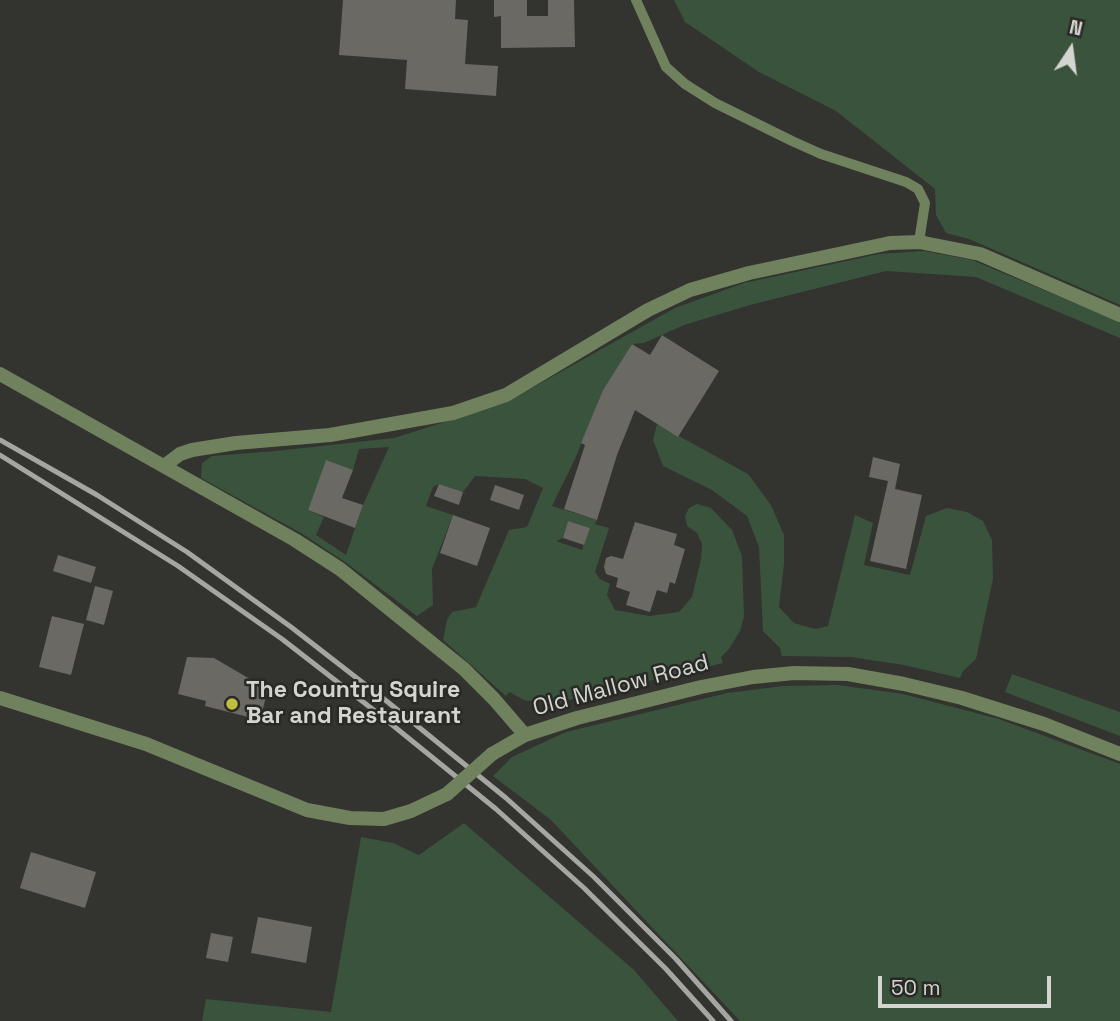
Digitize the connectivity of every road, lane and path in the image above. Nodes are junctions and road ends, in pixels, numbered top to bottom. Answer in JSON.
{"nodes":[{"id":1,"x":636,"y":0,"type":"edge"},
{"id":2,"x":919,"y":242,"type":"junction"},
{"id":3,"x":1120,"y":315,"type":"edge"},
{"id":4,"x":0,"y":374,"type":"edge"},
{"id":5,"x":164,"y":466,"type":"junction"},
{"id":6,"x":0,"y":698,"type":"edge"},
{"id":7,"x":525,"y":735,"type":"junction"},
{"id":8,"x":1120,"y":754,"type":"edge"}],
"edges":[{"from":1,"to":2,"type":"lane"},
{"from":2,"to":3,"type":"street"},
{"from":2,"to":5,"type":"street"},
{"from":4,"to":5,"type":"street"},
{"from":5,"to":7,"type":"street"},
{"from":6,"to":7,"type":"street","name":"Old Mallow Road","bridge":true},
{"from":7,"to":8,"type":"street","name":"Old Mallow Road"}]}
